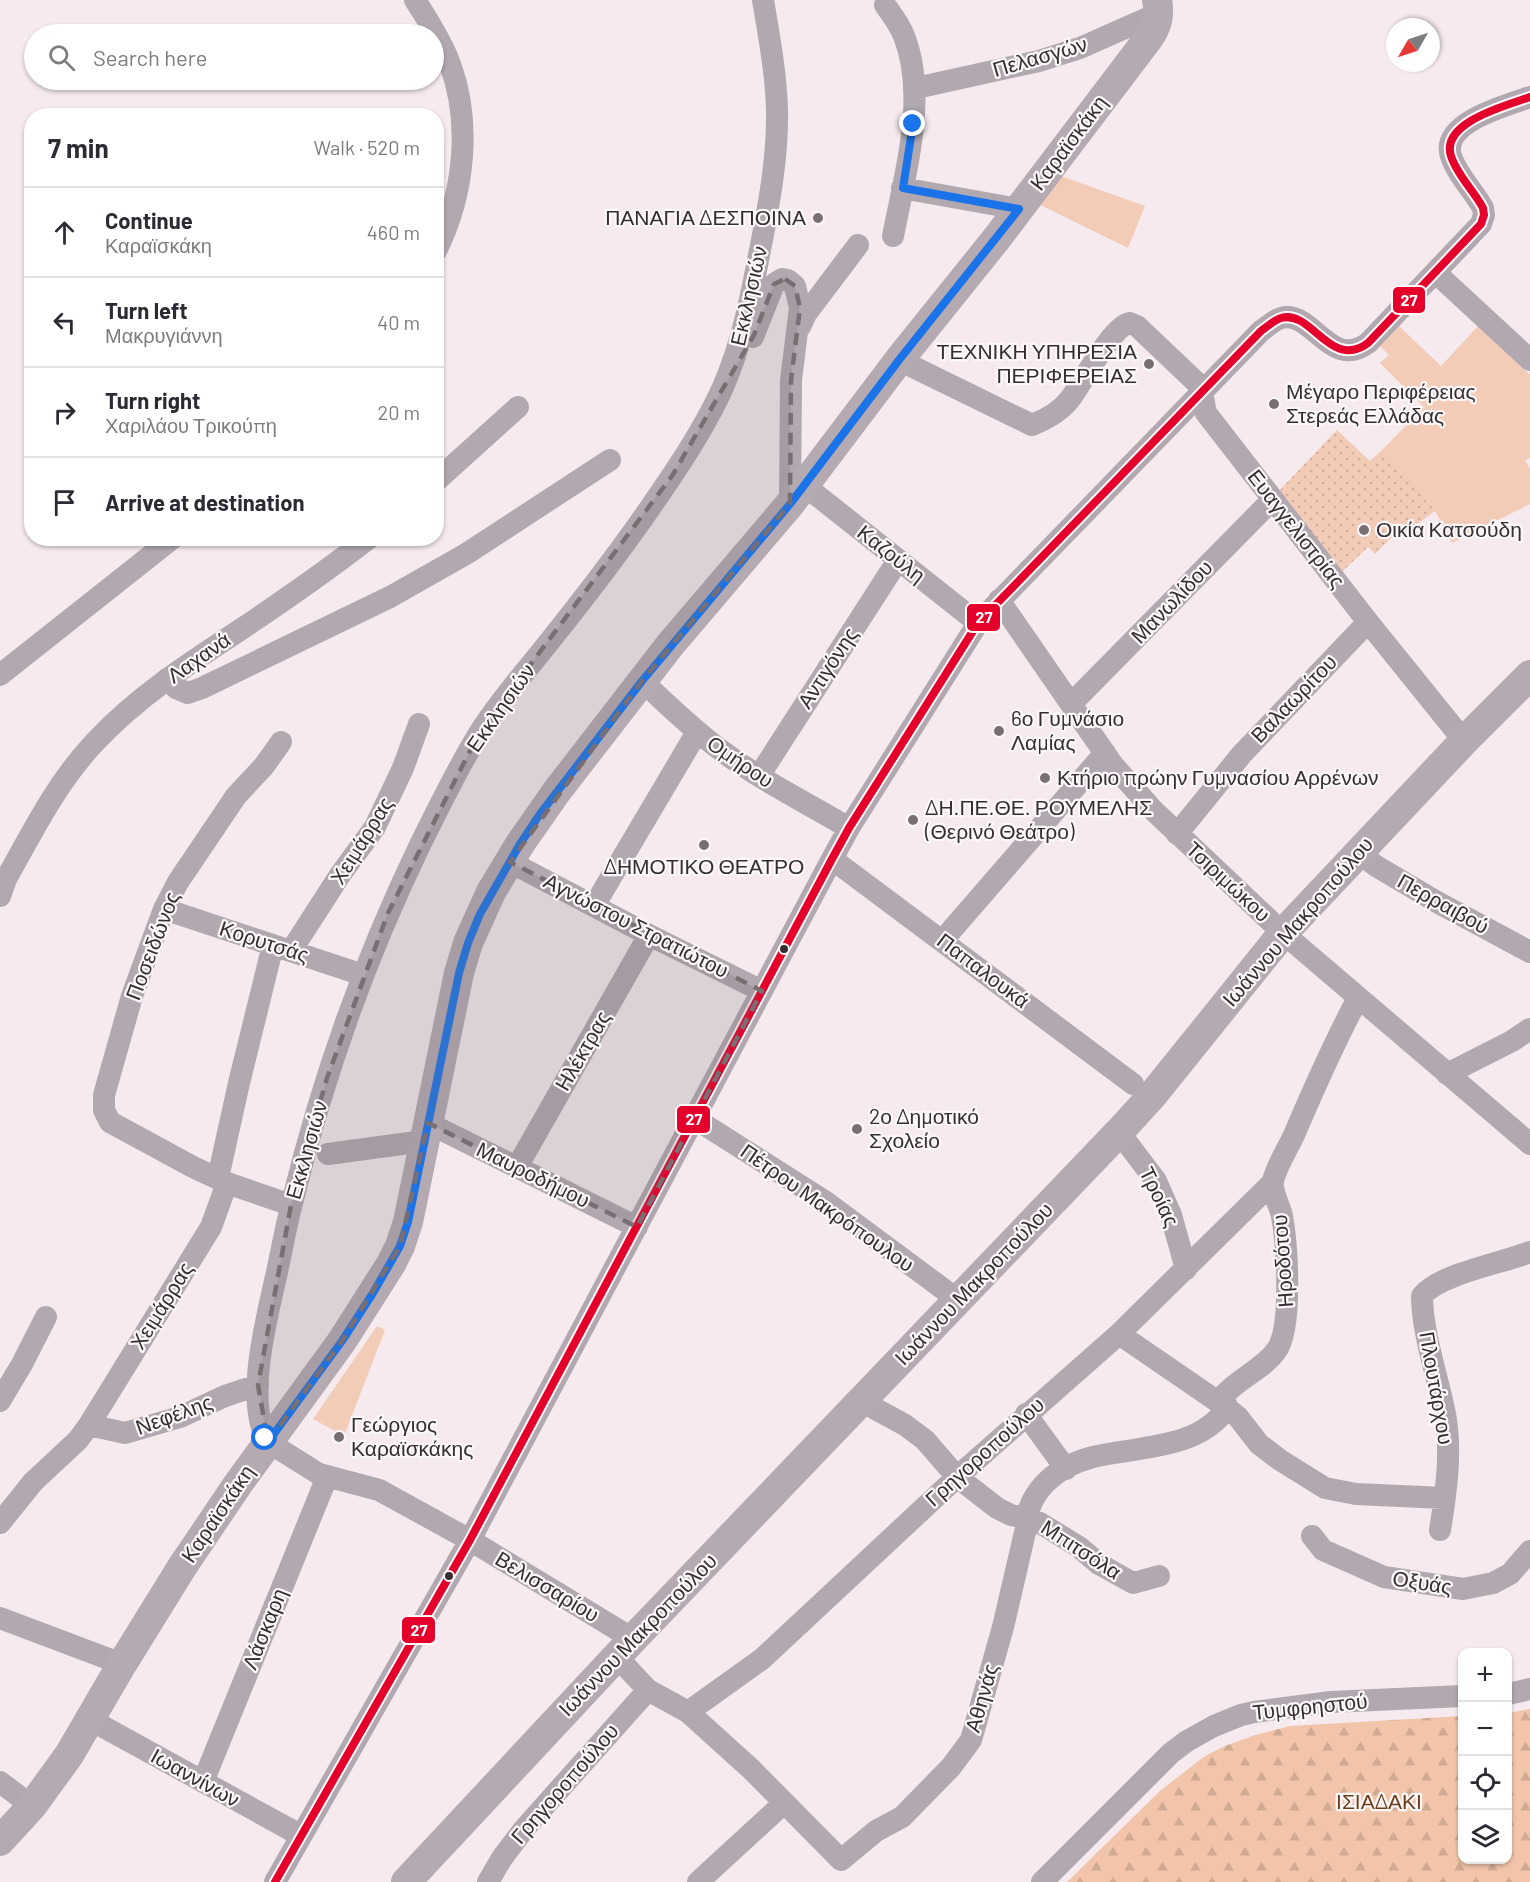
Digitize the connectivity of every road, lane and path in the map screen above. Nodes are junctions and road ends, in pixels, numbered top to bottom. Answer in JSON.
{"nodes":[{"id":1,"x":415,"y":0,"type":"edge"},
{"id":2,"x":764,"y":0,"type":"edge"},
{"id":3,"x":885,"y":4,"type":"dead end"},
{"id":4,"x":1158,"y":6,"type":"edge"},
{"id":5,"x":430,"y":24,"type":"edge"},
{"id":6,"x":444,"y":51,"type":"edge"},
{"id":7,"x":916,"y":88,"type":"junction"},
{"id":8,"x":1530,"y":97,"type":"edge"},
{"id":9,"x":903,"y":188,"type":"junction"},
{"id":10,"x":1019,"y":209,"type":"junction"},
{"id":11,"x":444,"y":234,"type":"edge"},
{"id":12,"x":893,"y":236,"type":"dead end"},
{"id":13,"x":858,"y":245,"type":"dead end"},
{"id":14,"x":1436,"y":273,"type":"junction"},
{"id":15,"x":799,"y":329,"type":"junction"},
{"id":16,"x":899,"y":360,"type":"junction"},
{"id":17,"x":1530,"y":360,"type":"edge"},
{"id":18,"x":730,"y":370,"type":"junction"},
{"id":19,"x":1203,"y":393,"type":"junction"},
{"id":20,"x":518,"y":407,"type":"dead end"},
{"id":21,"x":610,"y":460,"type":"dead end"},
{"id":22,"x":444,"y":474,"type":"edge"},
{"id":23,"x":797,"y":494,"type":"junction"},
{"id":24,"x":1273,"y":499,"type":"junction"},
{"id":25,"x":164,"y":546,"type":"edge"},
{"id":26,"x":359,"y":546,"type":"edge"},
{"id":27,"x":898,"y":560,"type":"junction"},
{"id":28,"x":999,"y":600,"type":"junction"},
{"id":29,"x":1368,"y":622,"type":"junction"},
{"id":30,"x":978,"y":623,"type":"junction"},
{"id":31,"x":0,"y":675,"type":"edge"},
{"id":32,"x":1530,"y":675,"type":"edge"},
{"id":33,"x":167,"y":679,"type":"junction"},
{"id":34,"x":642,"y":681,"type":"junction"},
{"id":35,"x":1071,"y":704,"type":"junction"},
{"id":36,"x":419,"y":724,"type":"dead end"},
{"id":37,"x":697,"y":732,"type":"junction"},
{"id":38,"x":1464,"y":741,"type":"junction"},
{"id":39,"x":281,"y":742,"type":"dead end"},
{"id":40,"x":1105,"y":753,"type":"junction"},
{"id":41,"x":759,"y":776,"type":"junction"},
{"id":42,"x":849,"y":828,"type":"junction"},
{"id":43,"x":1177,"y":834,"type":"junction"},
{"id":44,"x":1359,"y":853,"type":"junction"},
{"id":45,"x":832,"y":859,"type":"junction"},
{"id":46,"x":510,"y":862,"type":"junction"},
{"id":47,"x":0,"y":896,"type":"edge"},
{"id":48,"x":594,"y":906,"type":"junction"},
{"id":49,"x":164,"y":909,"type":"junction"},
{"id":50,"x":1283,"y":933,"type":"junction"},
{"id":51,"x":649,"y":935,"type":"junction"},
{"id":52,"x":942,"y":941,"type":"junction"},
{"id":53,"x":282,"y":948,"type":"junction"},
{"id":54,"x":1530,"y":952,"type":"edge"},
{"id":55,"x":363,"y":975,"type":"junction"},
{"id":56,"x":762,"y":990,"type":"junction"},
{"id":57,"x":1358,"y":998,"type":"junction"},
{"id":58,"x":1530,"y":1029,"type":"edge"},
{"id":59,"x":1448,"y":1074,"type":"junction"},
{"id":60,"x":1133,"y":1084,"type":"dead end"},
{"id":61,"x":694,"y":1118,"type":"junction"},
{"id":62,"x":1119,"y":1131,"type":"junction"},
{"id":63,"x":426,"y":1132,"type":"junction"},
{"id":64,"x":1530,"y":1144,"type":"edge"},
{"id":65,"x":328,"y":1154,"type":"dead end"},
{"id":66,"x":517,"y":1167,"type":"junction"},
{"id":67,"x":222,"y":1180,"type":"junction"},
{"id":68,"x":1273,"y":1182,"type":"junction"},
{"id":69,"x":291,"y":1205,"type":"junction"},
{"id":70,"x":638,"y":1227,"type":"junction"},
{"id":71,"x":1530,"y":1252,"type":"edge"},
{"id":72,"x":1186,"y":1269,"type":"junction"},
{"id":73,"x":958,"y":1300,"type":"junction"},
{"id":74,"x":46,"y":1317,"type":"dead end"},
{"id":75,"x":1119,"y":1334,"type":"junction"},
{"id":76,"x":258,"y":1385,"type":"junction"},
{"id":77,"x":0,"y":1401,"type":"edge"},
{"id":78,"x":861,"y":1401,"type":"junction"},
{"id":79,"x":1227,"y":1408,"type":"junction"},
{"id":80,"x":1026,"y":1414,"type":"junction"},
{"id":81,"x":89,"y":1425,"type":"junction"},
{"id":82,"x":268,"y":1442,"type":"junction"},
{"id":83,"x":1065,"y":1469,"type":"junction"},
{"id":84,"x":327,"y":1477,"type":"junction"},
{"id":85,"x":957,"y":1477,"type":"junction"},
{"id":86,"x":1444,"y":1498,"type":"junction"},
{"id":87,"x":1026,"y":1518,"type":"junction"},
{"id":88,"x":0,"y":1522,"type":"edge"},
{"id":89,"x":1440,"y":1530,"type":"dead end"},
{"id":90,"x":1312,"y":1536,"type":"dead end"},
{"id":91,"x":470,"y":1540,"type":"junction"},
{"id":92,"x":1530,"y":1551,"type":"edge"},
{"id":93,"x":1159,"y":1576,"type":"dead end"},
{"id":94,"x":0,"y":1618,"type":"edge"},
{"id":95,"x":625,"y":1648,"type":"junction"},
{"id":96,"x":122,"y":1664,"type":"junction"},
{"id":97,"x":1530,"y":1689,"type":"edge"},
{"id":98,"x":648,"y":1690,"type":"junction"},
{"id":99,"x":1512,"y":1693,"type":"edge"},
{"id":100,"x":1458,"y":1696,"type":"edge"},
{"id":101,"x":688,"y":1712,"type":"junction"},
{"id":102,"x":91,"y":1720,"type":"junction"},
{"id":103,"x":0,"y":1782,"type":"edge"},
{"id":104,"x":203,"y":1782,"type":"junction"},
{"id":105,"x":784,"y":1803,"type":"junction"},
{"id":106,"x":32,"y":1806,"type":"junction"},
{"id":107,"x":300,"y":1835,"type":"junction"},
{"id":108,"x":1,"y":1839,"type":"edge"},
{"id":109,"x":841,"y":1860,"type":"joint"},
{"id":110,"x":275,"y":1882,"type":"edge"},
{"id":111,"x":406,"y":1882,"type":"edge"},
{"id":112,"x":488,"y":1882,"type":"edge"},
{"id":113,"x":698,"y":1882,"type":"edge"},
{"id":114,"x":1042,"y":1882,"type":"edge"}],
"edges":[{"from":1,"to":5,"type":"street"},
{"from":2,"to":18,"type":"street","name":"Εκκλησιών"},
{"from":3,"to":7,"type":"street"},
{"from":4,"to":7,"type":"street","name":"Πελασγών"},
{"from":4,"to":10,"type":"main road","name":"Καραϊσκάκη"},
{"from":6,"to":11,"type":"street"},
{"from":7,"to":9,"type":"street"},
{"from":8,"to":14,"type":"street"},
{"from":9,"to":10,"type":"street"},
{"from":9,"to":12,"type":"street"},
{"from":10,"to":16,"type":"main road","name":"Καραϊσκάκη"},
{"from":13,"to":15,"type":"street"},
{"from":14,"to":17,"type":"street"},
{"from":14,"to":19,"type":"street"},
{"from":15,"to":18,"type":"street"},
{"from":15,"to":23,"type":"street"},
{"from":16,"to":19,"type":"street","name":"Ευαγγελιστρίας"},
{"from":16,"to":23,"type":"main road","name":"Καραϊσκάκη"},
{"from":18,"to":55,"type":"street","name":"Εκκλησιών"},
{"from":19,"to":24,"type":"street","name":"Ευαγγελιστρίας"},
{"from":19,"to":28,"type":"street"},
{"from":20,"to":22,"type":"street"},
{"from":21,"to":33,"type":"street"},
{"from":23,"to":27,"type":"street","name":"Καζούλη"},
{"from":23,"to":34,"type":"main road","name":"Καραϊσκάκη"},
{"from":24,"to":29,"type":"street","name":"Ευαγγελιστρίας"},
{"from":24,"to":35,"type":"street","name":"Μανωλίδου"},
{"from":25,"to":31,"type":"street"},
{"from":26,"to":33,"type":"street","name":"Λαχανά"},
{"from":27,"to":30,"type":"street","name":"Καζούλη"},
{"from":27,"to":41,"type":"street","name":"Αντιγόνης"},
{"from":28,"to":30,"type":"street"},
{"from":28,"to":35,"type":"street","name":"Τσιριμώκου"},
{"from":29,"to":38,"type":"street","name":"Ευαγγελιστρίας"},
{"from":29,"to":43,"type":"street","name":"Βαλαωρίτου"},
{"from":30,"to":42,"type":"street"},
{"from":32,"to":38,"type":"main road","name":"Ιωάννου Μακροπούλου"},
{"from":33,"to":47,"type":"street","name":"Λαχανά"},
{"from":34,"to":37,"type":"street","name":"Ομήρου"},
{"from":34,"to":46,"type":"main road","name":"Καραϊσκάκη"},
{"from":35,"to":40,"type":"street","name":"Τσιριμώκου"},
{"from":36,"to":53,"type":"street","name":"Χειμάρρας"},
{"from":37,"to":41,"type":"street","name":"Ομήρου"},
{"from":37,"to":48,"type":"street"},
{"from":38,"to":44,"type":"main road","name":"Ιωάννου Μακροπούλου"},
{"from":39,"to":49,"type":"street","name":"Ποσειδώνος"},
{"from":40,"to":43,"type":"street","name":"Τσιριμώκου"},
{"from":40,"to":52,"type":"street"},
{"from":41,"to":42,"type":"street","name":"Ομήρου"},
{"from":42,"to":45,"type":"street"},
{"from":43,"to":50,"type":"street","name":"Τσιριμώκου"},
{"from":44,"to":50,"type":"main road","name":"Ιωάννου Μακροπούλου"},
{"from":44,"to":54,"type":"street","name":"Περραιβού"},
{"from":45,"to":52,"type":"street","name":"Παπαλουκά"},
{"from":45,"to":56,"type":"street"},
{"from":46,"to":48,"type":"street","name":"Αγνώστου Στρατιώτου"},
{"from":46,"to":63,"type":"main road","name":"Καραϊσκάκη"},
{"from":48,"to":51,"type":"street","name":"Αγνώστου Στρατιώτου"},
{"from":49,"to":53,"type":"street","name":"Κορυτσάς"},
{"from":49,"to":67,"type":"street","name":"Ποσειδώνος"},
{"from":50,"to":57,"type":"street","name":"Τσιριμώκου"},
{"from":50,"to":62,"type":"main road","name":"Ιωάννου Μακροπούλου"},
{"from":51,"to":56,"type":"street","name":"Αγνώστου Στρατιώτου"},
{"from":51,"to":66,"type":"street","name":"Ηλέκτρας"},
{"from":52,"to":60,"type":"street","name":"Παπαλουκά"},
{"from":53,"to":55,"type":"street","name":"Κορυτσάς"},
{"from":53,"to":67,"type":"street","name":"Χειμάρρας"},
{"from":55,"to":69,"type":"street","name":"Εκκλησιών"},
{"from":56,"to":61,"type":"street"},
{"from":57,"to":59,"type":"street","name":"Τσιριμώκου"},
{"from":57,"to":68,"type":"street"},
{"from":58,"to":59,"type":"street"},
{"from":59,"to":64,"type":"street","name":"Τσιριμώκου"},
{"from":61,"to":70,"type":"street"},
{"from":61,"to":73,"type":"street","name":"Πέτρου Μακρόπουλου"},
{"from":62,"to":72,"type":"street","name":"Τροίας"},
{"from":62,"to":73,"type":"main road","name":"Ιωάννου Μακροπούλου"},
{"from":63,"to":65,"type":"street"},
{"from":63,"to":66,"type":"street","name":"Μαυροδήμου"},
{"from":63,"to":82,"type":"main road","name":"Καραϊσκάκη"},
{"from":66,"to":70,"type":"street","name":"Μαυροδήμου"},
{"from":67,"to":69,"type":"street"},
{"from":67,"to":81,"type":"street","name":"Χειμάρρας"},
{"from":68,"to":72,"type":"street","name":"Γρηγοροπούλου"},
{"from":68,"to":79,"type":"street","name":"Ηροδότου"},
{"from":69,"to":76,"type":"street","name":"Εκκλησιών"},
{"from":70,"to":91,"type":"street"},
{"from":71,"to":86,"type":"street","name":"Πλουτάρχου"},
{"from":72,"to":75,"type":"street","name":"Γρηγοροπούλου"},
{"from":73,"to":78,"type":"main road","name":"Ιωάννου Μακροπούλου"},
{"from":74,"to":77,"type":"street"},
{"from":75,"to":79,"type":"street"},
{"from":75,"to":80,"type":"street","name":"Γρηγοροπούλου"},
{"from":76,"to":81,"type":"street","name":"Νεφέλης"},
{"from":76,"to":82,"type":"street","name":"Εκκλησιών"},
{"from":78,"to":85,"type":"street","name":"Μπιτσόλα"},
{"from":78,"to":95,"type":"main road","name":"Ιωάννου Μακροπούλου"},
{"from":79,"to":83,"type":"street","name":"Αθηνάς"},
{"from":79,"to":86,"type":"street"},
{"from":80,"to":83,"type":"street"},
{"from":80,"to":85,"type":"street","name":"Γρηγοροπούλου"},
{"from":81,"to":88,"type":"street","name":"Χειμάρρας"},
{"from":82,"to":84,"type":"street","name":"Βελισσαρίου"},
{"from":82,"to":96,"type":"main road","name":"Καραϊσκάκη"},
{"from":83,"to":87,"type":"street","name":"Αθηνάς"},
{"from":84,"to":91,"type":"street","name":"Βελισσαρίου"},
{"from":84,"to":104,"type":"street","name":"Λάσκαρη"},
{"from":85,"to":87,"type":"street","name":"Μπιτσόλα"},
{"from":85,"to":101,"type":"street","name":"Γρηγοροπούλου"},
{"from":86,"to":89,"type":"street","name":"Πλουτάρχου"},
{"from":87,"to":93,"type":"street","name":"Μπιτσόλα"},
{"from":87,"to":109,"type":"street","name":"Αθηνάς"},
{"from":90,"to":92,"type":"street","name":"Οξυάς"},
{"from":91,"to":95,"type":"street","name":"Βελισσαρίου"},
{"from":91,"to":107,"type":"street"},
{"from":94,"to":96,"type":"street"},
{"from":95,"to":98,"type":"street","name":"Βελισσαρίου"},
{"from":95,"to":111,"type":"main road","name":"Ιωάννου Μακροπούλου"},
{"from":96,"to":102,"type":"main road","name":"Καραϊσκάκη"},
{"from":97,"to":99,"type":"street"},
{"from":98,"to":101,"type":"street","name":"Βελισσαρίου"},
{"from":98,"to":112,"type":"street","name":"Γρηγοροπούλου"},
{"from":100,"to":114,"type":"street","name":"Τυμφρηστού"},
{"from":101,"to":105,"type":"street","name":"Βελισσαρίου"},
{"from":102,"to":104,"type":"street","name":"Ιωαννίνων"},
{"from":102,"to":106,"type":"main road","name":"Καραϊσκάκη"},
{"from":103,"to":106,"type":"street"},
{"from":104,"to":107,"type":"street","name":"Ιωαννίνων"},
{"from":105,"to":109,"type":"street","name":"Βελισσαρίου"},
{"from":105,"to":113,"type":"street"},
{"from":106,"to":108,"type":"main road","name":"Καραϊσκάκη"},
{"from":107,"to":110,"type":"street"}]}
